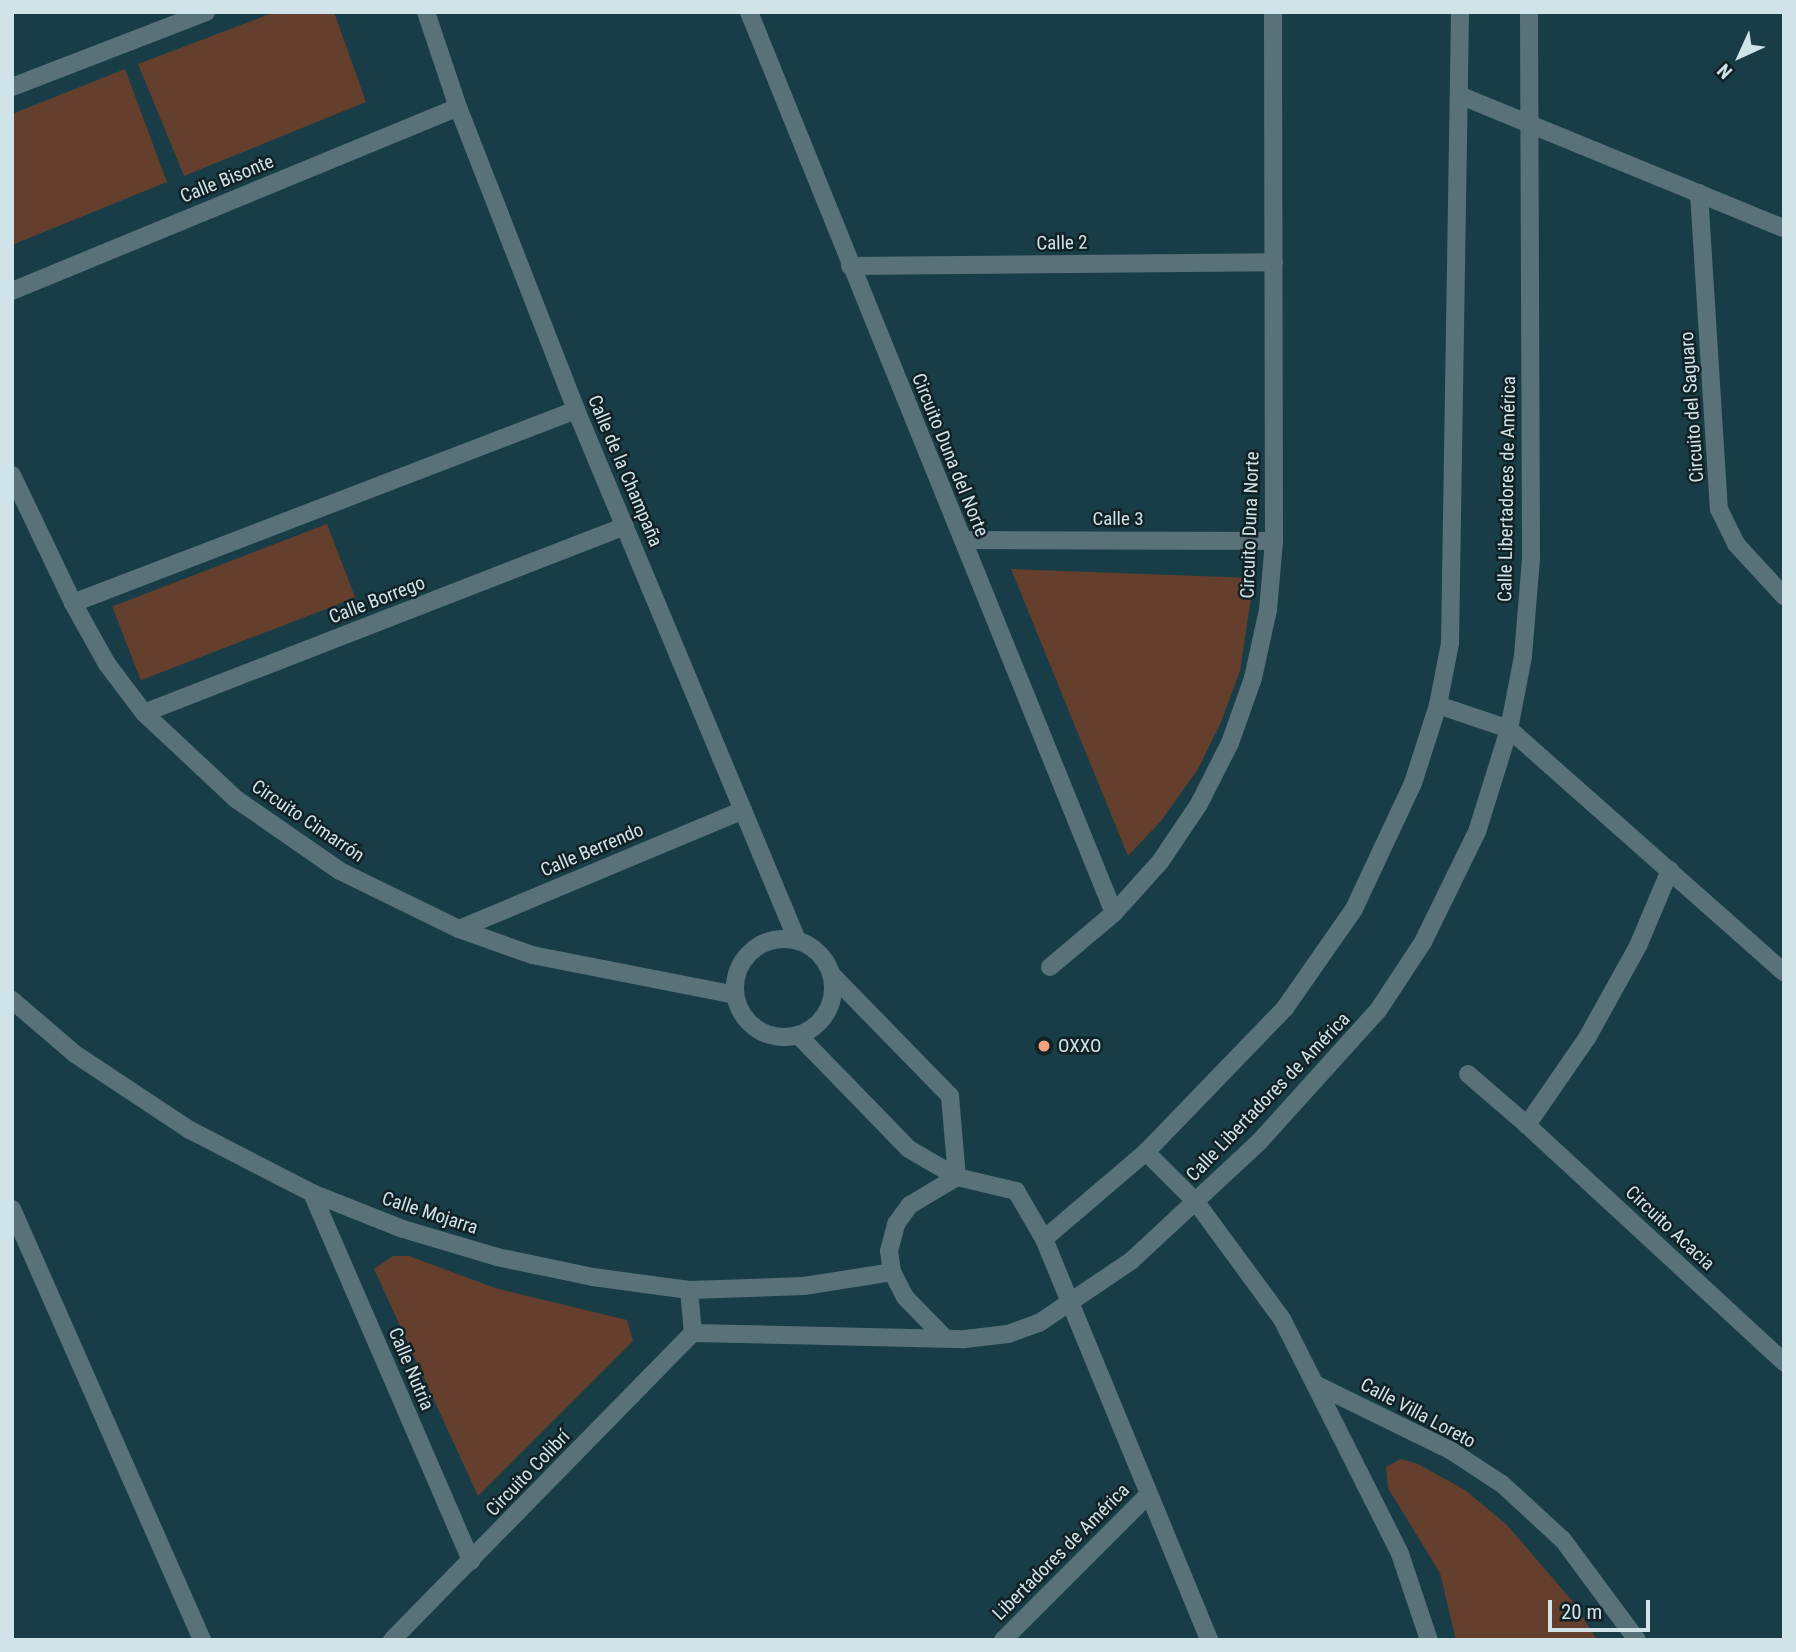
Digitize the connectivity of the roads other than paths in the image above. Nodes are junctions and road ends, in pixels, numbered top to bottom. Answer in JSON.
{"nodes":[{"id":1,"x":206,"y":12,"type":"edge"},
{"id":2,"x":426,"y":12,"type":"edge"},
{"id":3,"x":749,"y":12,"type":"edge"},
{"id":4,"x":1273,"y":12,"type":"edge"},
{"id":5,"x":1460,"y":12,"type":"edge"},
{"id":6,"x":1528,"y":12,"type":"edge"},
{"id":7,"x":12,"y":87,"type":"edge"},
{"id":8,"x":1459,"y":95,"type":"junction"},
{"id":9,"x":458,"y":107,"type":"junction"},
{"id":10,"x":1529,"y":124,"type":"junction"},
{"id":11,"x":1699,"y":193,"type":"junction"},
{"id":12,"x":1784,"y":228,"type":"edge"},
{"id":13,"x":1274,"y":262,"type":"junction"},
{"id":14,"x":850,"y":266,"type":"junction"},
{"id":15,"x":12,"y":291,"type":"edge"},
{"id":16,"x":576,"y":410,"type":"junction"},
{"id":17,"x":12,"y":475,"type":"edge"},
{"id":18,"x":625,"y":526,"type":"junction"},
{"id":19,"x":963,"y":540,"type":"junction"},
{"id":20,"x":1274,"y":541,"type":"junction"},
{"id":21,"x":1784,"y":596,"type":"edge"},
{"id":22,"x":73,"y":603,"type":"junction"},
{"id":23,"x":1438,"y":705,"type":"junction"},
{"id":24,"x":144,"y":713,"type":"junction"},
{"id":25,"x":1509,"y":729,"type":"junction"},
{"id":26,"x":743,"y":810,"type":"junction"},
{"id":27,"x":1671,"y":870,"type":"junction"},
{"id":28,"x":1114,"y":913,"type":"junction"},
{"id":29,"x":458,"y":929,"type":"junction"},
{"id":30,"x":797,"y":940,"type":"junction"},
{"id":31,"x":1050,"y":967,"type":"dead end"},
{"id":32,"x":1784,"y":972,"type":"edge"},
{"id":33,"x":832,"y":975,"type":"junction"},
{"id":34,"x":735,"y":995,"type":"junction"},
{"id":35,"x":12,"y":1000,"type":"edge"},
{"id":36,"x":798,"y":1035,"type":"junction"},
{"id":37,"x":1468,"y":1074,"type":"dead end"},
{"id":38,"x":1527,"y":1125,"type":"junction"},
{"id":39,"x":1146,"y":1152,"type":"junction"},
{"id":40,"x":957,"y":1177,"type":"junction"},
{"id":41,"x":312,"y":1193,"type":"junction"},
{"id":42,"x":1196,"y":1202,"type":"junction"},
{"id":43,"x":12,"y":1209,"type":"edge"},
{"id":44,"x":1044,"y":1239,"type":"junction"},
{"id":45,"x":892,"y":1272,"type":"junction"},
{"id":46,"x":690,"y":1290,"type":"junction"},
{"id":47,"x":1070,"y":1304,"type":"junction"},
{"id":48,"x":693,"y":1334,"type":"junction"},
{"id":49,"x":944,"y":1337,"type":"junction"},
{"id":50,"x":1784,"y":1362,"type":"edge"},
{"id":51,"x":1315,"y":1384,"type":"junction"},
{"id":52,"x":1149,"y":1494,"type":"junction"},
{"id":53,"x":471,"y":1561,"type":"junction"},
{"id":54,"x":202,"y":1640,"type":"edge"},
{"id":55,"x":392,"y":1640,"type":"edge"},
{"id":56,"x":1003,"y":1640,"type":"edge"},
{"id":57,"x":1209,"y":1640,"type":"edge"},
{"id":58,"x":1429,"y":1640,"type":"edge"},
{"id":59,"x":1637,"y":1640,"type":"edge"}],
"edges":[{"from":1,"to":7,"type":"street"},
{"from":2,"to":9,"type":"street","name":"Calle de la Champaña"},
{"from":3,"to":14,"type":"street","name":"Circuito Duna del Norte"},
{"from":4,"to":13,"type":"street","name":"Circuito Duna Norte"},
{"from":5,"to":8,"type":"street"},
{"from":6,"to":10,"type":"street","name":"Calle Libertadores de América"},
{"from":8,"to":10,"type":"street"},
{"from":8,"to":23,"type":"street"},
{"from":9,"to":15,"type":"street","name":"Calle Bisonte"},
{"from":9,"to":16,"type":"street","name":"Calle de la Champaña"},
{"from":10,"to":11,"type":"street"},
{"from":10,"to":25,"type":"street","name":"Calle Libertadores de América"},
{"from":11,"to":12,"type":"street"},
{"from":11,"to":21,"type":"street","name":"Circuito del Saguaro"},
{"from":13,"to":14,"type":"street","name":"Calle 2"},
{"from":13,"to":20,"type":"street","name":"Circuito Duna Norte"},
{"from":14,"to":19,"type":"street","name":"Circuito Duna del Norte"},
{"from":16,"to":18,"type":"street","name":"Calle de la Champaña"},
{"from":16,"to":22,"type":"street"},
{"from":17,"to":22,"type":"street","name":"Circuito Cimarrón"},
{"from":18,"to":24,"type":"street","name":"Calle Borrego"},
{"from":18,"to":26,"type":"street","name":"Calle de la Champaña"},
{"from":19,"to":20,"type":"street","name":"Calle 3"},
{"from":19,"to":28,"type":"street","name":"Circuito Duna del Norte"},
{"from":20,"to":28,"type":"street","name":"Circuito Duna Norte"},
{"from":22,"to":24,"type":"street","name":"Circuito Cimarrón"},
{"from":23,"to":25,"type":"street"},
{"from":23,"to":39,"type":"street"},
{"from":24,"to":29,"type":"street","name":"Circuito Cimarrón"},
{"from":25,"to":27,"type":"street"},
{"from":25,"to":42,"type":"street","name":"Calle Libertadores de América"},
{"from":26,"to":29,"type":"street","name":"Calle Berrendo"},
{"from":26,"to":30,"type":"street","name":"Calle de la Champaña"},
{"from":27,"to":32,"type":"street"},
{"from":27,"to":38,"type":"street"},
{"from":28,"to":31,"type":"street","name":"Circuito Duna Norte"},
{"from":29,"to":34,"type":"street","name":"Circuito Cimarrón"},
{"from":30,"to":33,"type":"street"},
{"from":30,"to":34,"type":"street"},
{"from":33,"to":36,"type":"street"},
{"from":33,"to":40,"type":"street"},
{"from":34,"to":36,"type":"street"},
{"from":35,"to":41,"type":"street","name":"Calle Mojarra"},
{"from":36,"to":40,"type":"street"},
{"from":37,"to":38,"type":"street","name":"Circuito Acacia"},
{"from":38,"to":50,"type":"street","name":"Circuito Acacia"},
{"from":39,"to":42,"type":"street"},
{"from":39,"to":44,"type":"street"},
{"from":40,"to":44,"type":"street"},
{"from":40,"to":45,"type":"street"},
{"from":41,"to":46,"type":"street","name":"Calle Mojarra"},
{"from":41,"to":53,"type":"street","name":"Calle Nutria"},
{"from":42,"to":47,"type":"street","name":"Calle Libertadores de América"},
{"from":42,"to":51,"type":"street"},
{"from":43,"to":54,"type":"street"},
{"from":44,"to":47,"type":"street"},
{"from":45,"to":46,"type":"street","name":"Calle Mojarra"},
{"from":45,"to":49,"type":"street"},
{"from":46,"to":48,"type":"street"},
{"from":47,"to":49,"type":"street"},
{"from":47,"to":52,"type":"street"},
{"from":48,"to":49,"type":"street"},
{"from":48,"to":53,"type":"street","name":"Circuito Colibrí"},
{"from":51,"to":58,"type":"street"},
{"from":51,"to":59,"type":"street","name":"Calle Villa Loreto"},
{"from":52,"to":56,"type":"street","name":"Libertadores de América"},
{"from":52,"to":57,"type":"street"},
{"from":53,"to":55,"type":"street","name":"Circuito Colibrí"}]}
